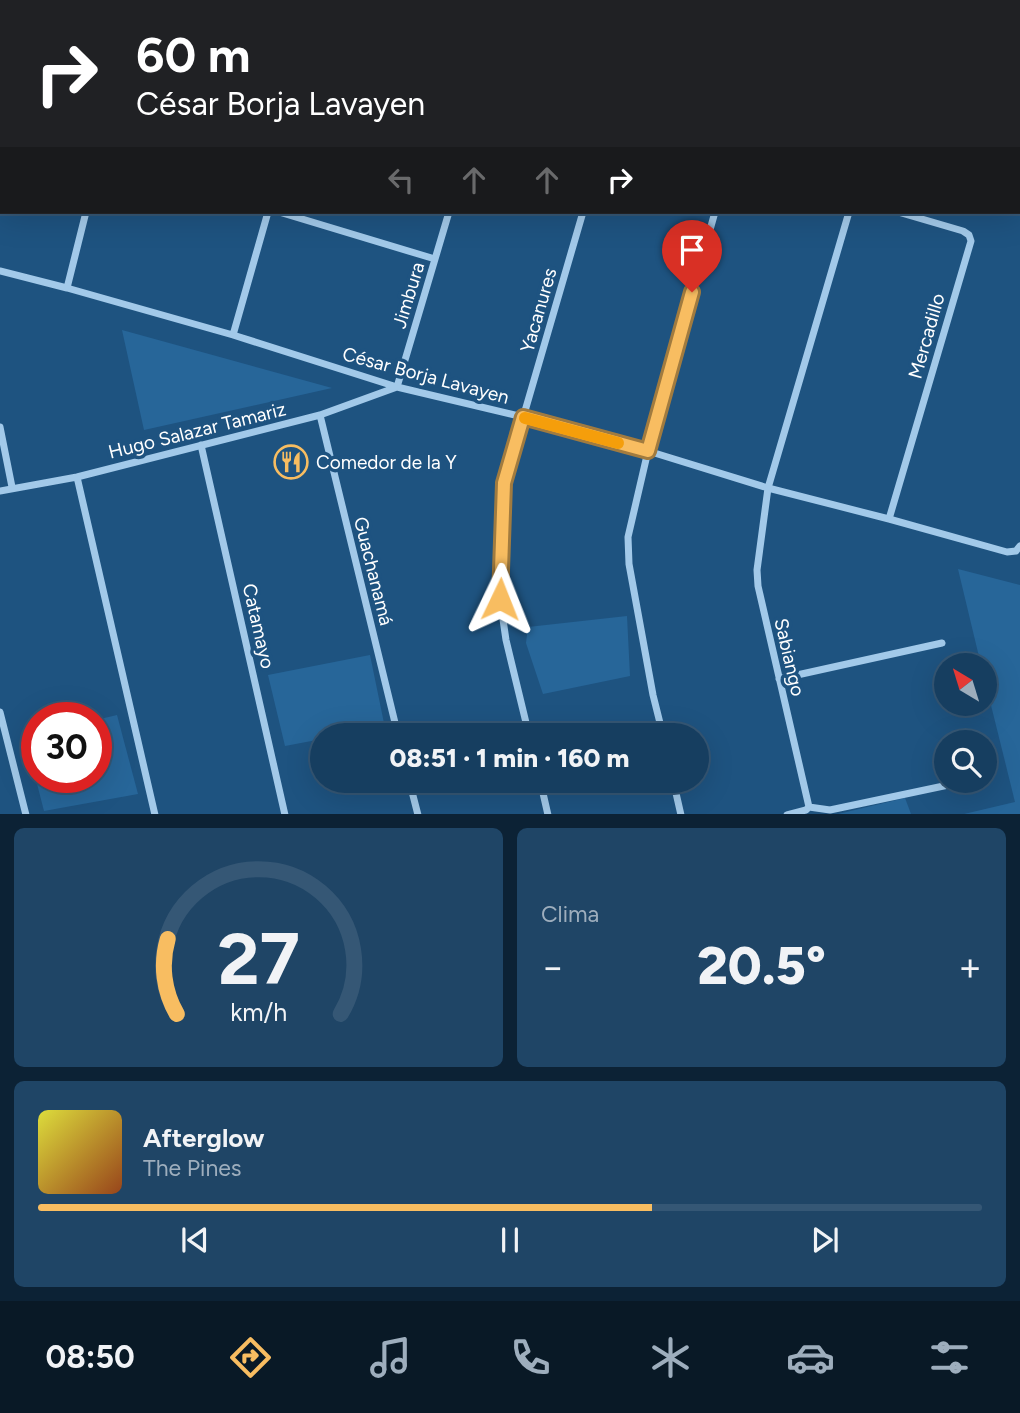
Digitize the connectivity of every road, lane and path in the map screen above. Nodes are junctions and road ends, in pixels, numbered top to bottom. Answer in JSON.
{"nodes":[{"id":1,"x":86,"y":214,"type":"edge"},
{"id":2,"x":267,"y":214,"type":"edge"},
{"id":3,"x":286,"y":214,"type":"edge"},
{"id":4,"x":448,"y":214,"type":"edge"},
{"id":5,"x":582,"y":214,"type":"edge"},
{"id":6,"x":714,"y":214,"type":"edge"},
{"id":7,"x":848,"y":214,"type":"edge"},
{"id":8,"x":905,"y":214,"type":"edge"},
{"id":9,"x":435,"y":259,"type":"junction"},
{"id":10,"x":0,"y":271,"type":"edge"},
{"id":11,"x":67,"y":288,"type":"junction"},
{"id":12,"x":233,"y":335,"type":"junction"},
{"id":13,"x":397,"y":387,"type":"junction"},
{"id":14,"x":320,"y":415,"type":"junction"},
{"id":15,"x":523,"y":417,"type":"junction"},
{"id":16,"x":0,"y":427,"type":"edge"},
{"id":17,"x":201,"y":445,"type":"junction"},
{"id":18,"x":648,"y":451,"type":"junction"},
{"id":19,"x":77,"y":477,"type":"junction"},
{"id":20,"x":12,"y":487,"type":"junction"},
{"id":21,"x":768,"y":488,"type":"junction"},
{"id":22,"x":0,"y":491,"type":"edge"},
{"id":23,"x":889,"y":519,"type":"junction"},
{"id":24,"x":1020,"y":546,"type":"edge"},
{"id":25,"x":942,"y":643,"type":"dead end"},
{"id":26,"x":779,"y":679,"type":"junction"},
{"id":27,"x":0,"y":712,"type":"edge"},
{"id":28,"x":395,"y":723,"type":"edge"},
{"id":29,"x":526,"y":723,"type":"edge"},
{"id":30,"x":660,"y":723,"type":"edge"},
{"id":31,"x":934,"y":788,"type":"edge"},
{"id":32,"x":412,"y":793,"type":"edge"},
{"id":33,"x":543,"y":793,"type":"edge"},
{"id":34,"x":676,"y":793,"type":"edge"},
{"id":35,"x":809,"y":807,"type":"junction"},
{"id":36,"x":26,"y":814,"type":"edge"},
{"id":37,"x":155,"y":814,"type":"edge"},
{"id":38,"x":285,"y":814,"type":"edge"},
{"id":39,"x":418,"y":814,"type":"edge"},
{"id":40,"x":548,"y":814,"type":"edge"},
{"id":41,"x":681,"y":814,"type":"edge"},
{"id":42,"x":787,"y":814,"type":"edge"}],
"edges":[{"from":1,"to":11,"type":"street"},
{"from":2,"to":12,"type":"street"},
{"from":3,"to":9,"type":"street"},
{"from":4,"to":9,"type":"street","name":"Jimbura"},
{"from":5,"to":15,"type":"street","name":"Yacanures"},
{"from":6,"to":18,"type":"street"},
{"from":7,"to":21,"type":"street"},
{"from":8,"to":23,"type":"street","name":"Mercadillo"},
{"from":9,"to":13,"type":"street","name":"Jimbura"},
{"from":10,"to":11,"type":"street","name":"César Borja Lavayen"},
{"from":11,"to":12,"type":"street","name":"César Borja Lavayen"},
{"from":12,"to":13,"type":"street","name":"César Borja Lavayen"},
{"from":13,"to":14,"type":"street","name":"Hugo Salazar Tamariz"},
{"from":13,"to":15,"type":"street","name":"César Borja Lavayen"},
{"from":14,"to":17,"type":"street","name":"Hugo Salazar Tamariz"},
{"from":14,"to":28,"type":"street","name":"Guachanamá"},
{"from":15,"to":18,"type":"street","name":"César Borja Lavayen"},
{"from":15,"to":29,"type":"street"},
{"from":16,"to":20,"type":"street"},
{"from":17,"to":19,"type":"street","name":"Hugo Salazar Tamariz"},
{"from":17,"to":38,"type":"street","name":"Catamayo"},
{"from":18,"to":21,"type":"street","name":"César Borja Lavayen"},
{"from":18,"to":30,"type":"street"},
{"from":19,"to":20,"type":"street","name":"Hugo Salazar Tamariz"},
{"from":19,"to":37,"type":"street"},
{"from":20,"to":22,"type":"street","name":"Hugo Salazar Tamariz"},
{"from":21,"to":23,"type":"street","name":"César Borja Lavayen"},
{"from":21,"to":26,"type":"street","name":"Sabiango"},
{"from":23,"to":24,"type":"street","name":"César Borja Lavayen"},
{"from":25,"to":26,"type":"street"},
{"from":26,"to":35,"type":"street","name":"Sabiango"},
{"from":27,"to":36,"type":"street"},
{"from":31,"to":35,"type":"street"},
{"from":32,"to":39,"type":"street"},
{"from":33,"to":40,"type":"street"},
{"from":34,"to":41,"type":"street"},
{"from":35,"to":42,"type":"street"}]}
